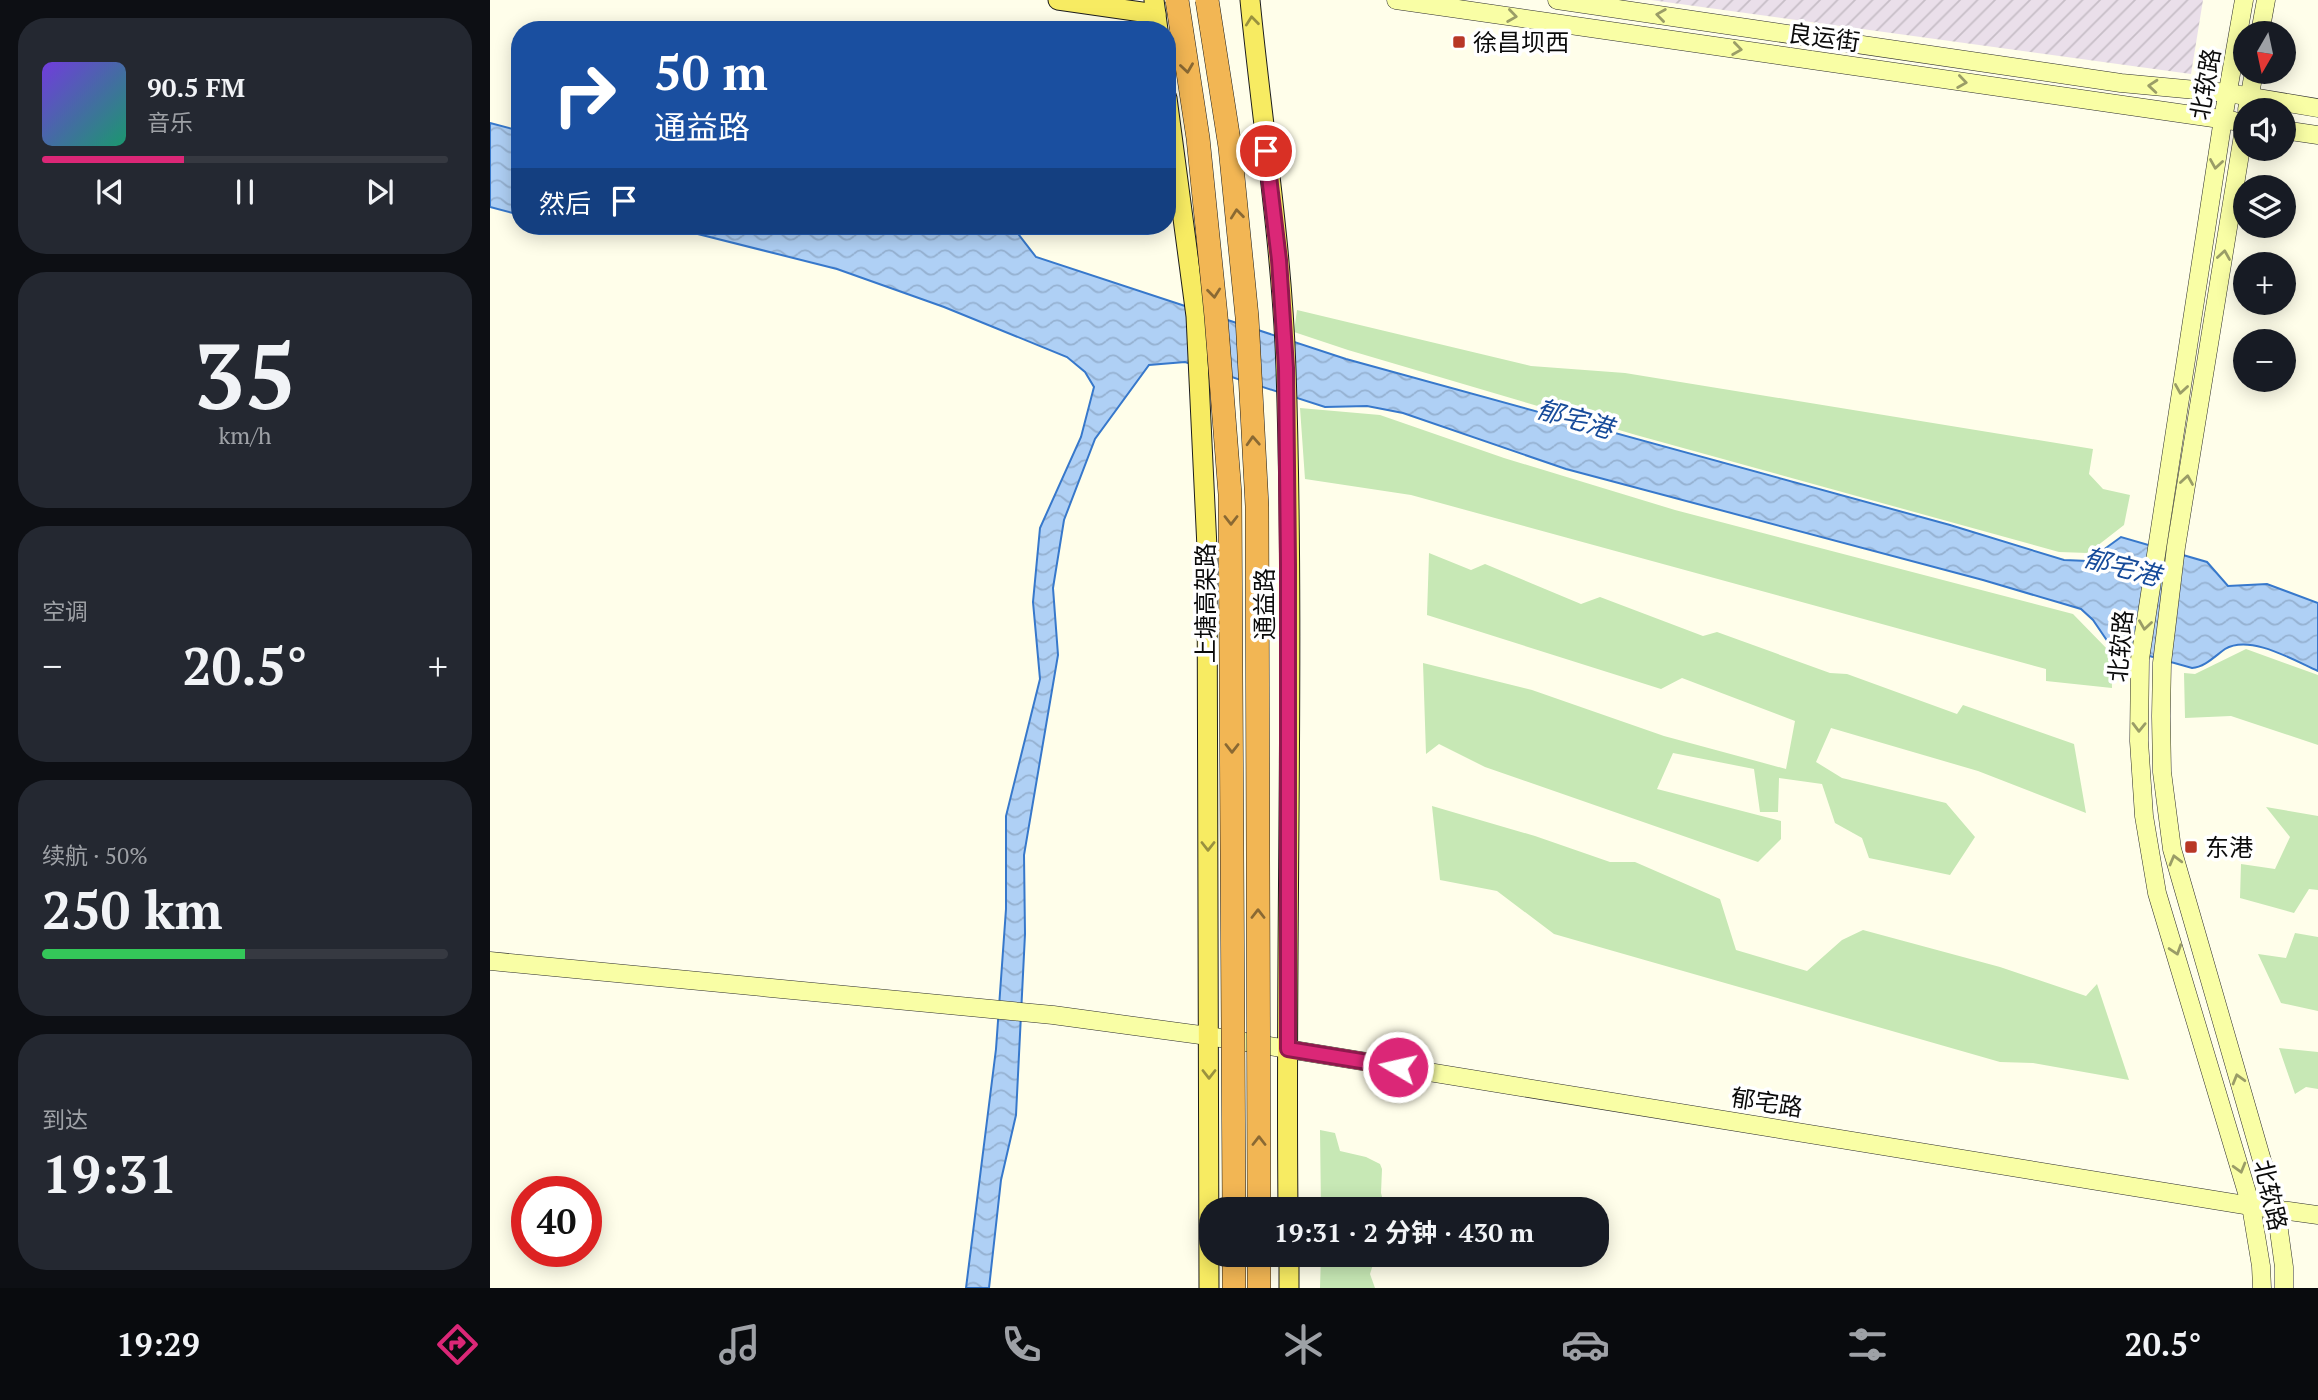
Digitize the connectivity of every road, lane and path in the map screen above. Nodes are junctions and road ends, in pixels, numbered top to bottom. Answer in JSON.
{"nodes":[{"id":1,"x":1058,"y":0,"type":"edge"},
{"id":2,"x":1177,"y":0,"type":"edge"},
{"id":3,"x":1207,"y":0,"type":"edge"},
{"id":4,"x":1250,"y":0,"type":"edge"},
{"id":5,"x":1396,"y":0,"type":"edge"},
{"id":6,"x":1557,"y":0,"type":"edge"},
{"id":7,"x":2244,"y":0,"type":"edge"},
{"id":8,"x":2266,"y":0,"type":"edge"},
{"id":9,"x":1156,"y":15,"type":"edge"},
{"id":10,"x":2262,"y":21,"type":"edge"},
{"id":11,"x":2228,"y":93,"type":"junction"},
{"id":12,"x":2237,"y":98,"type":"edge"},
{"id":13,"x":2296,"y":107,"type":"edge"},
{"id":14,"x":2318,"y":108,"type":"edge"},
{"id":15,"x":2223,"y":119,"type":"junction"},
{"id":16,"x":2233,"y":121,"type":"edge"},
{"id":17,"x":2296,"y":132,"type":"edge"},
{"id":18,"x":2318,"y":135,"type":"edge"},
{"id":19,"x":2239,"y":161,"type":"edge"},
{"id":20,"x":1176,"y":166,"type":"edge"},
{"id":21,"x":490,"y":961,"type":"edge"},
{"id":22,"x":1208,"y":1036,"type":"junction"},
{"id":23,"x":1288,"y":1049,"type":"junction"},
{"id":24,"x":1234,"y":1197,"type":"edge"},
{"id":25,"x":1259,"y":1197,"type":"edge"},
{"id":26,"x":1289,"y":1197,"type":"edge"},
{"id":27,"x":2251,"y":1206,"type":"junction"},
{"id":28,"x":2276,"y":1209,"type":"junction"},
{"id":29,"x":2318,"y":1215,"type":"edge"},
{"id":30,"x":1234,"y":1267,"type":"edge"},
{"id":31,"x":1259,"y":1267,"type":"edge"},
{"id":32,"x":1289,"y":1267,"type":"edge"},
{"id":33,"x":1209,"y":1288,"type":"edge"},
{"id":34,"x":1234,"y":1288,"type":"edge"},
{"id":35,"x":1259,"y":1288,"type":"edge"},
{"id":36,"x":1289,"y":1288,"type":"edge"},
{"id":37,"x":2262,"y":1288,"type":"edge"},
{"id":38,"x":2284,"y":1288,"type":"edge"}],
"edges":[{"from":1,"to":9,"type":"main road"},
{"from":2,"to":24,"type":"highway","name":"上塘高架路","one_way":true,"bridge":true},
{"from":25,"to":3,"type":"highway","one_way":true,"bridge":true},
{"from":23,"to":4,"type":"main road","name":"通益路","one_way":true},
{"from":5,"to":15,"type":"street","name":"良运街","one_way":true},
{"from":11,"to":6,"type":"street","name":"良运街","one_way":true},
{"from":7,"to":11,"type":"street","name":"北软路"},
{"from":8,"to":10,"type":"street"},
{"from":11,"to":12,"type":"street","name":"良运街"},
{"from":11,"to":15,"type":"street","name":"北软路"},
{"from":13,"to":14,"type":"street","name":"良运街"},
{"from":15,"to":16,"type":"street","name":"良运街"},
{"from":15,"to":27,"type":"street","name":"北软路","one_way":true},
{"from":17,"to":18,"type":"street"},
{"from":28,"to":19,"type":"street","name":"北软路","one_way":true},
{"from":20,"to":22,"type":"main road","one_way":true},
{"from":21,"to":22,"type":"street","name":"郁宅路"},
{"from":22,"to":23,"type":"street","name":"郁宅路"},
{"from":22,"to":33,"type":"main road","one_way":true},
{"from":23,"to":26,"type":"main road","name":"通益路"},
{"from":23,"to":27,"type":"street","name":"郁宅路"},
{"from":27,"to":28,"type":"street","name":"郁宅路"},
{"from":27,"to":37,"type":"street","name":"北软路"},
{"from":28,"to":29,"type":"street","name":"郁宅路"},
{"from":28,"to":38,"type":"street","name":"北软路"},
{"from":30,"to":34,"type":"highway"},
{"from":31,"to":35,"type":"highway"},
{"from":32,"to":36,"type":"main road"}]}
